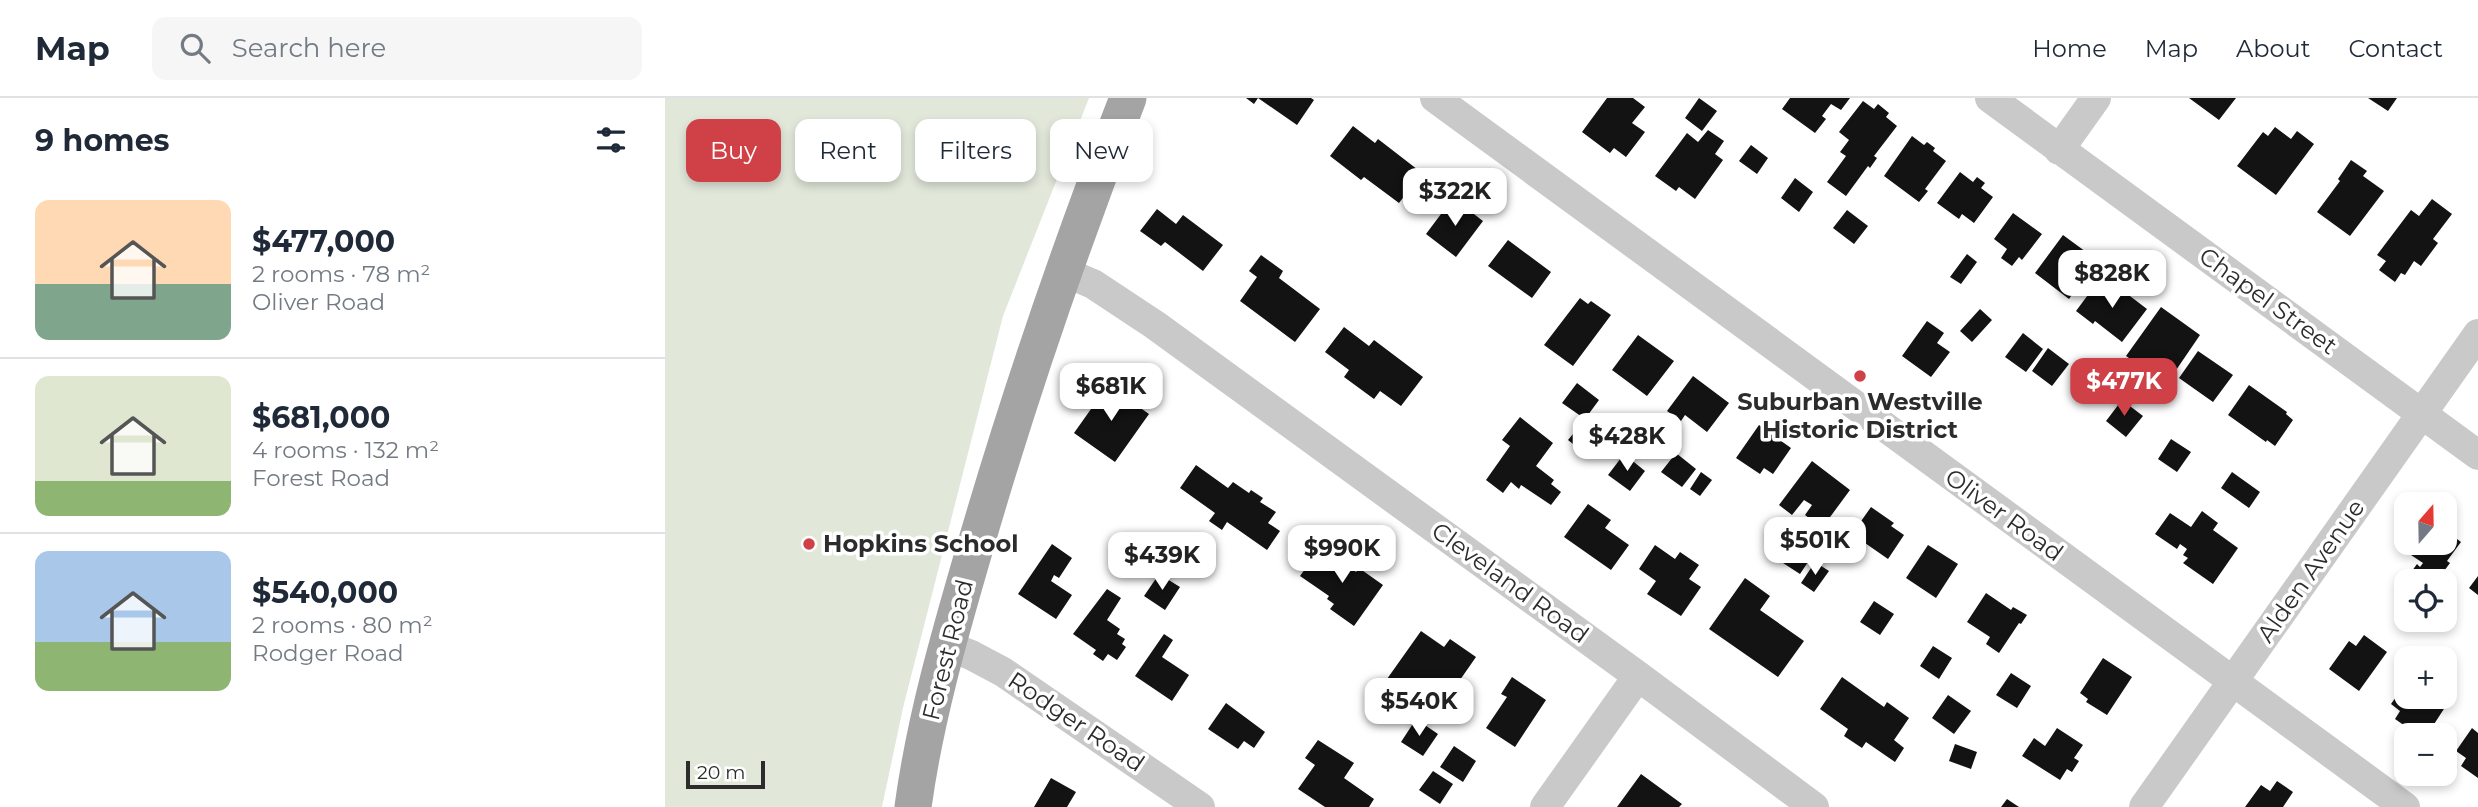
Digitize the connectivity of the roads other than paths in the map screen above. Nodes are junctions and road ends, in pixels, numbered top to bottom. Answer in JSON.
{"nodes":[{"id":1,"x":1128,"y":98,"type":"edge"},
{"id":2,"x":1435,"y":98,"type":"edge"},
{"id":3,"x":1990,"y":98,"type":"edge"},
{"id":4,"x":2096,"y":98,"type":"edge"},
{"id":5,"x":2059,"y":150,"type":"junction"},
{"id":6,"x":1062,"y":271,"type":"junction"},
{"id":7,"x":2478,"y":334,"type":"edge"},
{"id":8,"x":2421,"y":413,"type":"junction"},
{"id":9,"x":2478,"y":455,"type":"edge"},
{"id":10,"x":948,"y":646,"type":"junction"},
{"id":11,"x":1638,"y":676,"type":"junction"},
{"id":12,"x":2234,"y":682,"type":"junction"},
{"id":13,"x":913,"y":807,"type":"edge"},
{"id":14,"x":1200,"y":807,"type":"edge"},
{"id":15,"x":1545,"y":807,"type":"edge"},
{"id":16,"x":1814,"y":807,"type":"edge"},
{"id":17,"x":2144,"y":807,"type":"edge"},
{"id":18,"x":2405,"y":807,"type":"edge"}],
"edges":[{"from":1,"to":6,"type":"main road","name":"Forest Road"},
{"from":2,"to":12,"type":"street","name":"Oliver Road"},
{"from":3,"to":5,"type":"street","name":"Chapel Street"},
{"from":4,"to":5,"type":"street"},
{"from":5,"to":8,"type":"street","name":"Chapel Street"},
{"from":6,"to":10,"type":"main road","name":"Forest Road"},
{"from":6,"to":11,"type":"street","name":"Cleveland Road"},
{"from":7,"to":8,"type":"street","name":"Alden Avenue"},
{"from":8,"to":9,"type":"street","name":"Chapel Street"},
{"from":8,"to":12,"type":"street","name":"Alden Avenue"},
{"from":10,"to":13,"type":"main road","name":"Forest Road"},
{"from":10,"to":14,"type":"street","name":"Rodger Road"},
{"from":11,"to":15,"type":"street"},
{"from":11,"to":16,"type":"street","name":"Cleveland Road"},
{"from":12,"to":17,"type":"street","name":"Alden Avenue"},
{"from":12,"to":18,"type":"street","name":"Oliver Road"}]}
